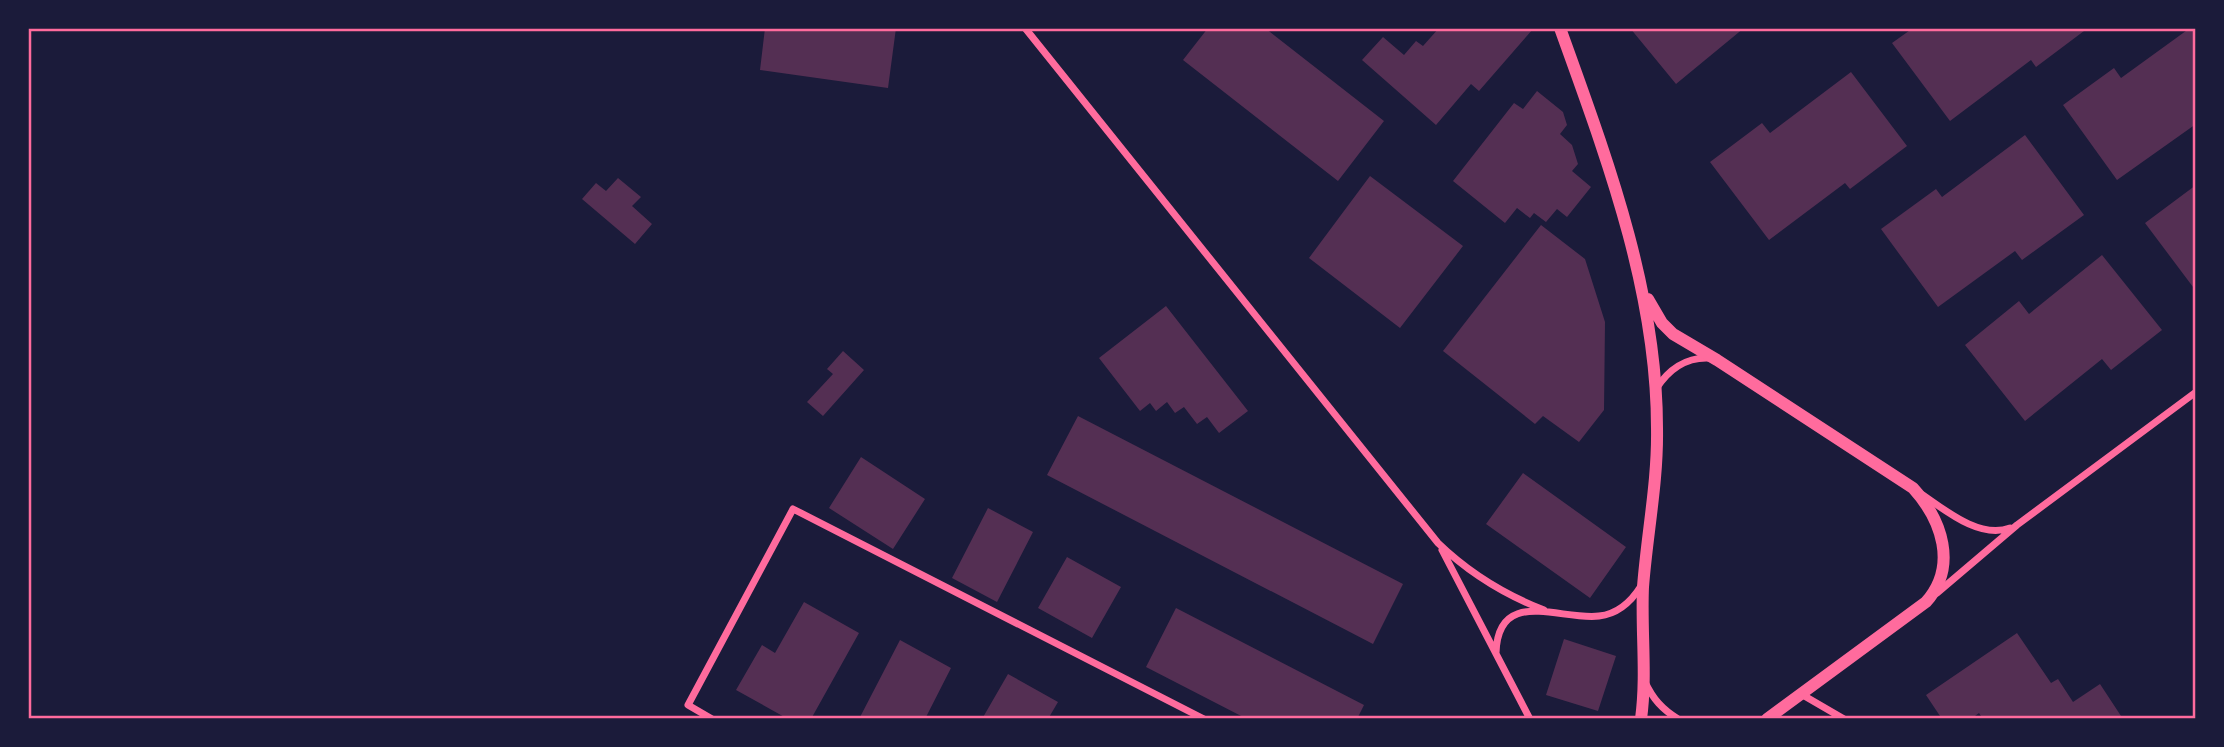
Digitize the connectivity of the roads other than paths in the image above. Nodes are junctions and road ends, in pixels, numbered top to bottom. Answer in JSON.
{"nodes":[{"id":1,"x":1025,"y":28,"type":"edge"},
{"id":2,"x":1560,"y":28,"type":"edge"},
{"id":3,"x":1642,"y":286,"type":"junction"},
{"id":4,"x":1717,"y":360,"type":"junction"},
{"id":5,"x":1656,"y":389,"type":"junction"},
{"id":6,"x":2196,"y":392,"type":"edge"},
{"id":7,"x":1913,"y":488,"type":"junction"},
{"id":8,"x":2017,"y":525,"type":"junction"},
{"id":9,"x":1438,"y":543,"type":"junction"},
{"id":10,"x":1644,"y":583,"type":"junction"},
{"id":11,"x":1926,"y":602,"type":"junction"},
{"id":12,"x":1544,"y":610,"type":"junction"},
{"id":13,"x":1496,"y":655,"type":"junction"},
{"id":14,"x":1644,"y":678,"type":"junction"},
{"id":15,"x":1801,"y":694,"type":"junction"},
{"id":16,"x":712,"y":719,"type":"edge"},
{"id":17,"x":1204,"y":719,"type":"edge"},
{"id":18,"x":1530,"y":719,"type":"edge"},
{"id":19,"x":1641,"y":719,"type":"edge"},
{"id":20,"x":1678,"y":719,"type":"edge"},
{"id":21,"x":1767,"y":719,"type":"edge"},
{"id":22,"x":1844,"y":719,"type":"edge"}],
"edges":[{"from":1,"to":9,"type":"street"},
{"from":2,"to":3,"type":"street"},
{"from":3,"to":4,"type":"street"},
{"from":3,"to":5,"type":"street"},
{"from":4,"to":5,"type":"street"},
{"from":4,"to":7,"type":"street"},
{"from":5,"to":10,"type":"street"},
{"from":6,"to":8,"type":"street"},
{"from":7,"to":8,"type":"street"},
{"from":7,"to":11,"type":"street"},
{"from":8,"to":11,"type":"street"},
{"from":9,"to":12,"type":"street"},
{"from":9,"to":13,"type":"street"},
{"from":10,"to":12,"type":"street"},
{"from":10,"to":14,"type":"street"},
{"from":11,"to":15,"type":"street"},
{"from":12,"to":13,"type":"street"},
{"from":13,"to":18,"type":"street"},
{"from":14,"to":19,"type":"street"},
{"from":14,"to":20,"type":"street"},
{"from":15,"to":21,"type":"street"},
{"from":15,"to":22,"type":"street"},
{"from":16,"to":17,"type":"street"}]}
